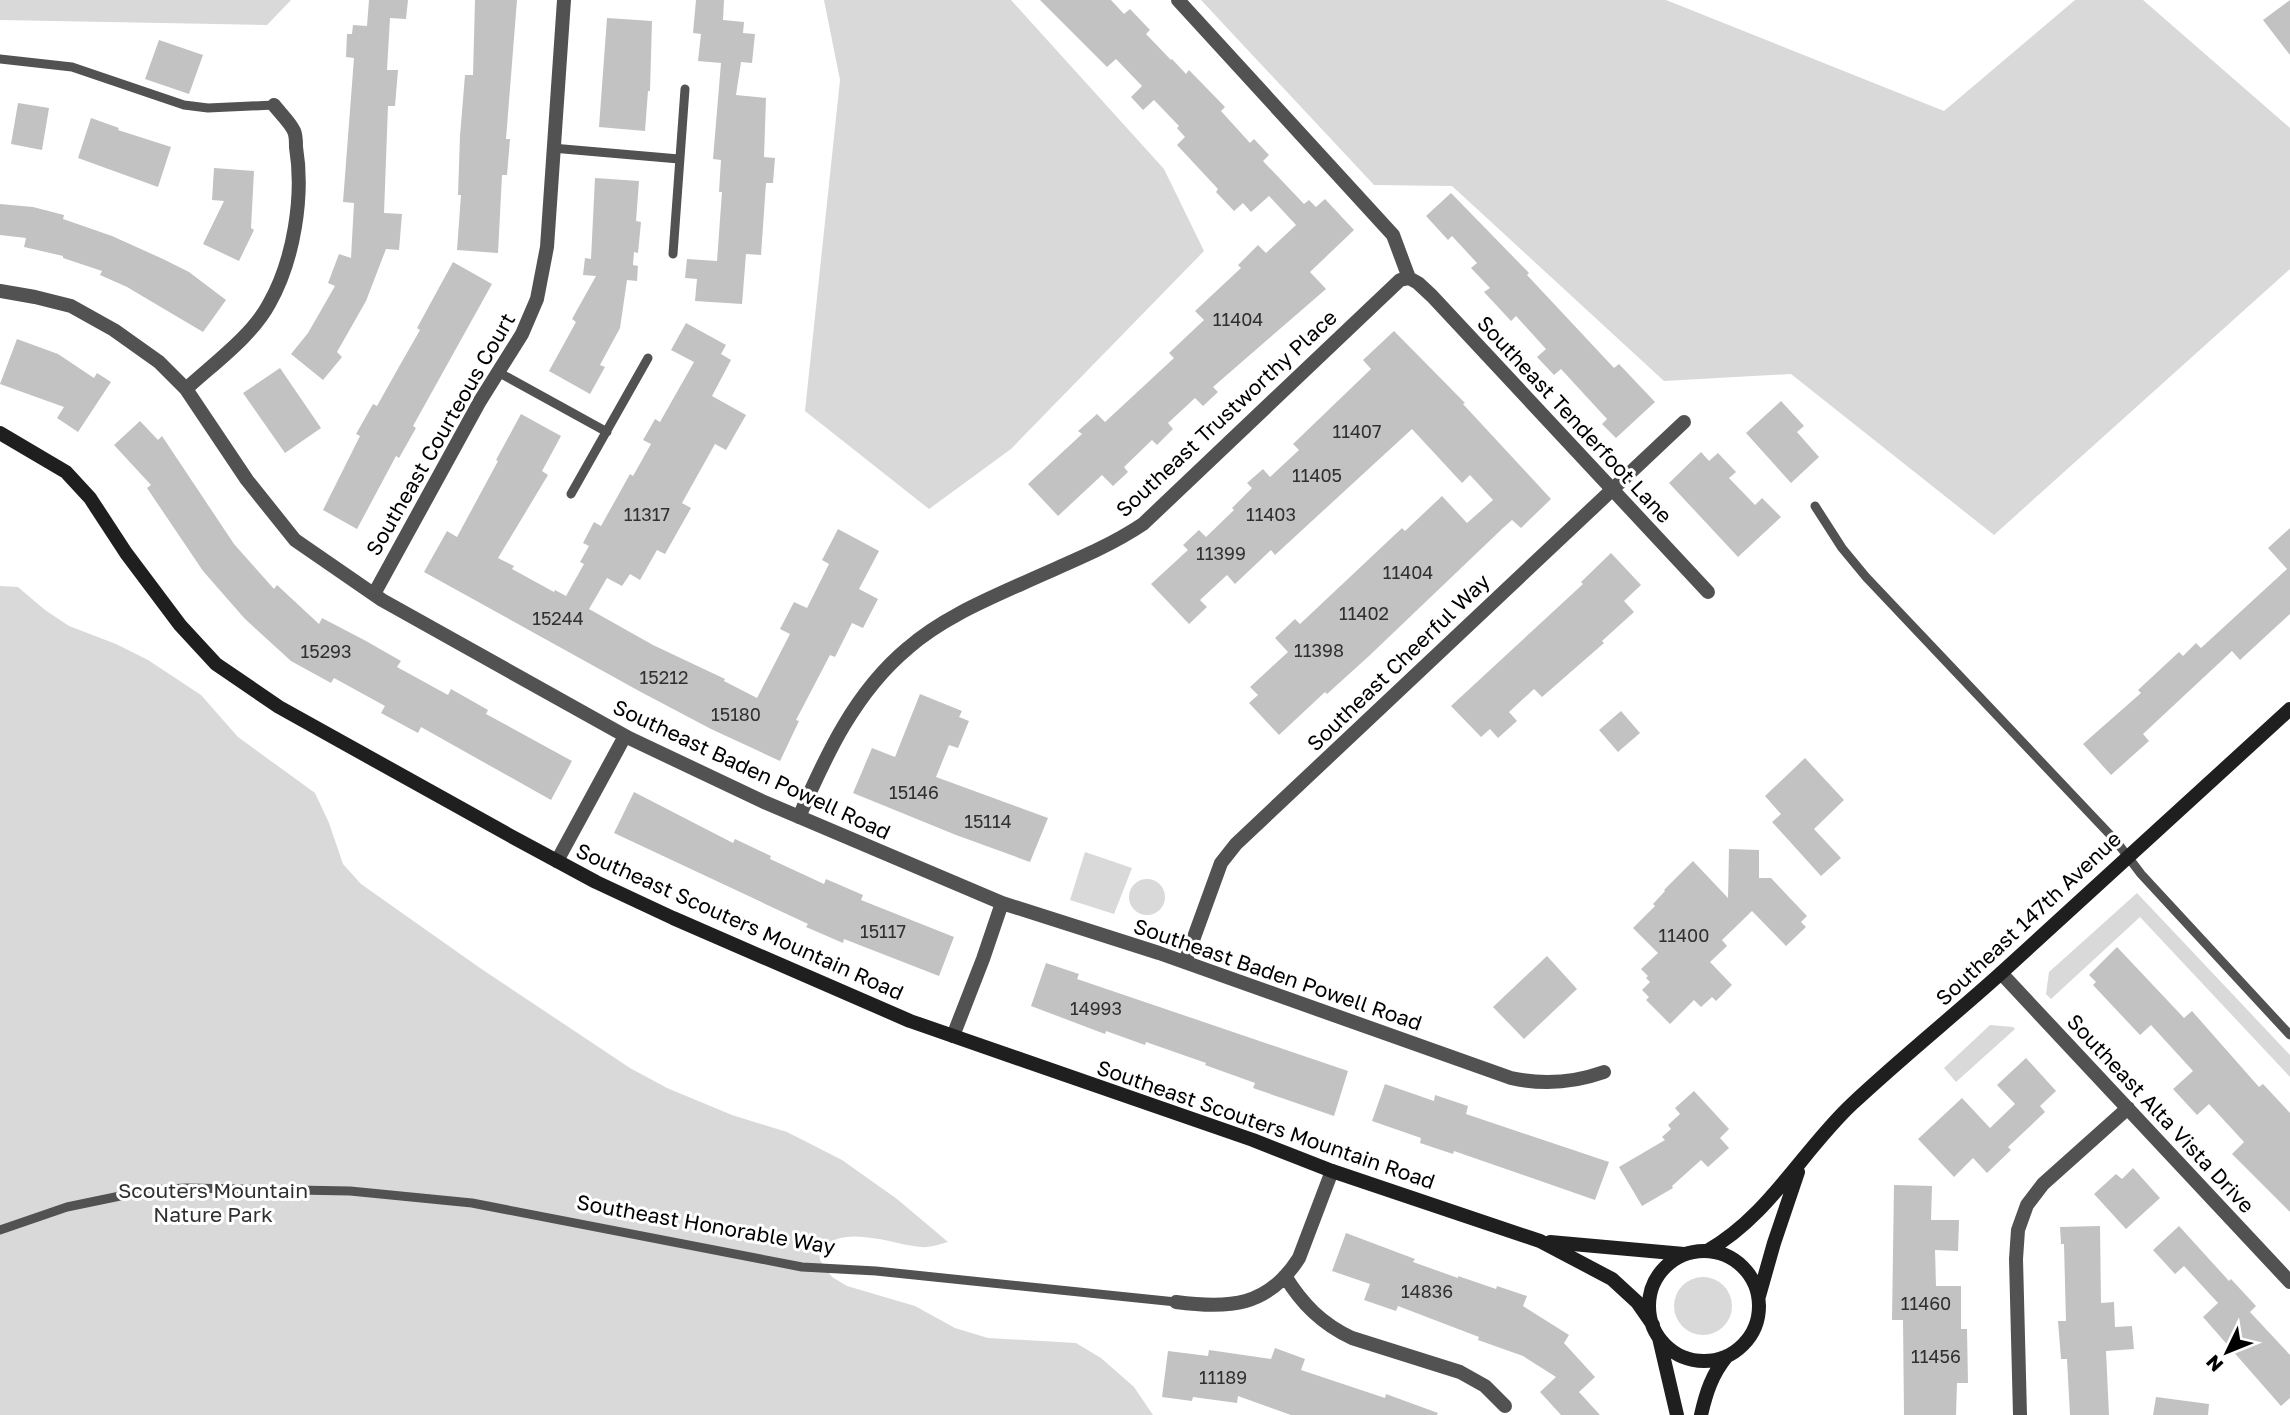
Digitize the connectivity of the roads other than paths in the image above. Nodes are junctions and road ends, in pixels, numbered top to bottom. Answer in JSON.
{"nodes":[{"id":1,"x":564,"y":0,"type":"edge"},
{"id":2,"x":1178,"y":0,"type":"edge"},
{"id":3,"x":0,"y":59,"type":"edge"},
{"id":4,"x":685,"y":89,"type":"dead end"},
{"id":5,"x":274,"y":105,"type":"joint"},
{"id":6,"x":552,"y":149,"type":"junction"},
{"id":7,"x":679,"y":159,"type":"junction"},
{"id":8,"x":673,"y":254,"type":"dead end"},
{"id":9,"x":1409,"y":278,"type":"junction"},
{"id":10,"x":0,"y":291,"type":"edge"},
{"id":11,"x":648,"y":358,"type":"dead end"},
{"id":12,"x":498,"y":372,"type":"junction"},
{"id":13,"x":186,"y":388,"type":"junction"},
{"id":14,"x":1685,"y":422,"type":"dead end"},
{"id":15,"x":607,"y":432,"type":"junction"},
{"id":16,"x":0,"y":433,"type":"edge"},
{"id":17,"x":1612,"y":489,"type":"junction"},
{"id":18,"x":571,"y":494,"type":"dead end"},
{"id":19,"x":1815,"y":506,"type":"dead end"},
{"id":20,"x":1708,"y":592,"type":"dead end"},
{"id":21,"x":374,"y":594,"type":"junction"},
{"id":22,"x":2290,"y":709,"type":"edge"},
{"id":23,"x":625,"y":736,"type":"junction"},
{"id":24,"x":799,"y":817,"type":"junction"},
{"id":25,"x":2127,"y":855,"type":"junction"},
{"id":26,"x":557,"y":860,"type":"junction"},
{"id":27,"x":1002,"y":902,"type":"junction"},
{"id":28,"x":1185,"y":962,"type":"junction"},
{"id":29,"x":2001,"y":973,"type":"junction"},
{"id":30,"x":2290,"y":1035,"type":"edge"},
{"id":31,"x":953,"y":1036,"type":"junction"},
{"id":32,"x":1604,"y":1072,"type":"dead end"},
{"id":33,"x":2127,"y":1108,"type":"junction"},
{"id":34,"x":1800,"y":1164,"type":"junction"},
{"id":35,"x":1332,"y":1171,"type":"junction"},
{"id":36,"x":0,"y":1230,"type":"edge"},
{"id":37,"x":1540,"y":1241,"type":"junction"},
{"id":38,"x":1707,"y":1251,"type":"junction"},
{"id":39,"x":1684,"y":1254,"type":"junction"},
{"id":40,"x":1285,"y":1276,"type":"junction"},
{"id":41,"x":2290,"y":1282,"type":"edge"},
{"id":42,"x":1759,"y":1297,"type":"junction"},
{"id":43,"x":1176,"y":1302,"type":"joint"},
{"id":44,"x":1656,"y":1331,"type":"junction"},
{"id":45,"x":1727,"y":1356,"type":"junction"},
{"id":46,"x":1505,"y":1406,"type":"dead end"},
{"id":47,"x":1677,"y":1415,"type":"edge"},
{"id":48,"x":1701,"y":1415,"type":"edge"},
{"id":49,"x":2020,"y":1415,"type":"edge"}],
"edges":[{"from":1,"to":6,"type":"street","name":"Southeast Courteous Court"},
{"from":2,"to":9,"type":"street"},
{"from":3,"to":5,"type":"lane"},
{"from":4,"to":7,"type":"lane"},
{"from":5,"to":13,"type":"street"},
{"from":6,"to":7,"type":"lane"},
{"from":6,"to":12,"type":"street","name":"Southeast Courteous Court"},
{"from":7,"to":8,"type":"lane"},
{"from":9,"to":17,"type":"street","name":"Southeast Tenderfoot Lane"},
{"from":9,"to":24,"type":"street","name":"Southeast Trustworthy Place"},
{"from":10,"to":13,"type":"street","name":"Southeast Baden Powell Road"},
{"from":11,"to":15,"type":"lane"},
{"from":12,"to":15,"type":"lane"},
{"from":12,"to":21,"type":"street","name":"Southeast Courteous Court"},
{"from":13,"to":21,"type":"street","name":"Southeast Baden Powell Road"},
{"from":14,"to":17,"type":"street","name":"Southeast Cheerful Way"},
{"from":15,"to":18,"type":"lane"},
{"from":16,"to":26,"type":"street","name":"Southeast Scouters Mountain Road"},
{"from":17,"to":20,"type":"street","name":"Southeast Tenderfoot Lane"},
{"from":17,"to":28,"type":"street","name":"Southeast Cheerful Way"},
{"from":19,"to":25,"type":"lane"},
{"from":21,"to":23,"type":"street","name":"Southeast Baden Powell Road"},
{"from":22,"to":25,"type":"street","name":"Southeast 147th Avenue"},
{"from":23,"to":24,"type":"street","name":"Southeast Baden Powell Road"},
{"from":23,"to":26,"type":"street"},
{"from":24,"to":27,"type":"street","name":"Southeast Baden Powell Road"},
{"from":25,"to":29,"type":"street","name":"Southeast 147th Avenue"},
{"from":25,"to":30,"type":"lane"},
{"from":26,"to":31,"type":"street","name":"Southeast Scouters Mountain Road"},
{"from":27,"to":28,"type":"street","name":"Southeast Baden Powell Road"},
{"from":27,"to":31,"type":"street"},
{"from":28,"to":32,"type":"street","name":"Southeast Baden Powell Road"},
{"from":29,"to":33,"type":"street","name":"Southeast Alta Vista Drive"},
{"from":29,"to":34,"type":"street","name":"Southeast 147th Avenue"},
{"from":31,"to":35,"type":"street","name":"Southeast Scouters Mountain Road"},
{"from":33,"to":41,"type":"street","name":"Southeast Alta Vista Drive"},
{"from":33,"to":49,"type":"street"},
{"from":34,"to":38,"type":"street","name":"Southeast 147th Avenue"},
{"from":34,"to":42,"type":"street","name":"Southeast 147th Avenue"},
{"from":35,"to":37,"type":"street","name":"Southeast Scouters Mountain Road"},
{"from":35,"to":40,"type":"street","name":"Southeast Honorable Way"},
{"from":36,"to":43,"type":"lane","name":"Southeast Honorable Way"},
{"from":37,"to":39,"type":"street","name":"Southeast Scouters Mountain Road"},
{"from":37,"to":44,"type":"street","name":"Southeast Scouters Mountain Road"},
{"from":38,"to":39,"type":"street"},
{"from":38,"to":42,"type":"street"},
{"from":39,"to":44,"type":"street"},
{"from":40,"to":43,"type":"street","name":"Southeast Honorable Way"},
{"from":40,"to":46,"type":"street"},
{"from":42,"to":45,"type":"street"},
{"from":44,"to":45,"type":"street"},
{"from":44,"to":47,"type":"street"},
{"from":45,"to":48,"type":"street"}]}
